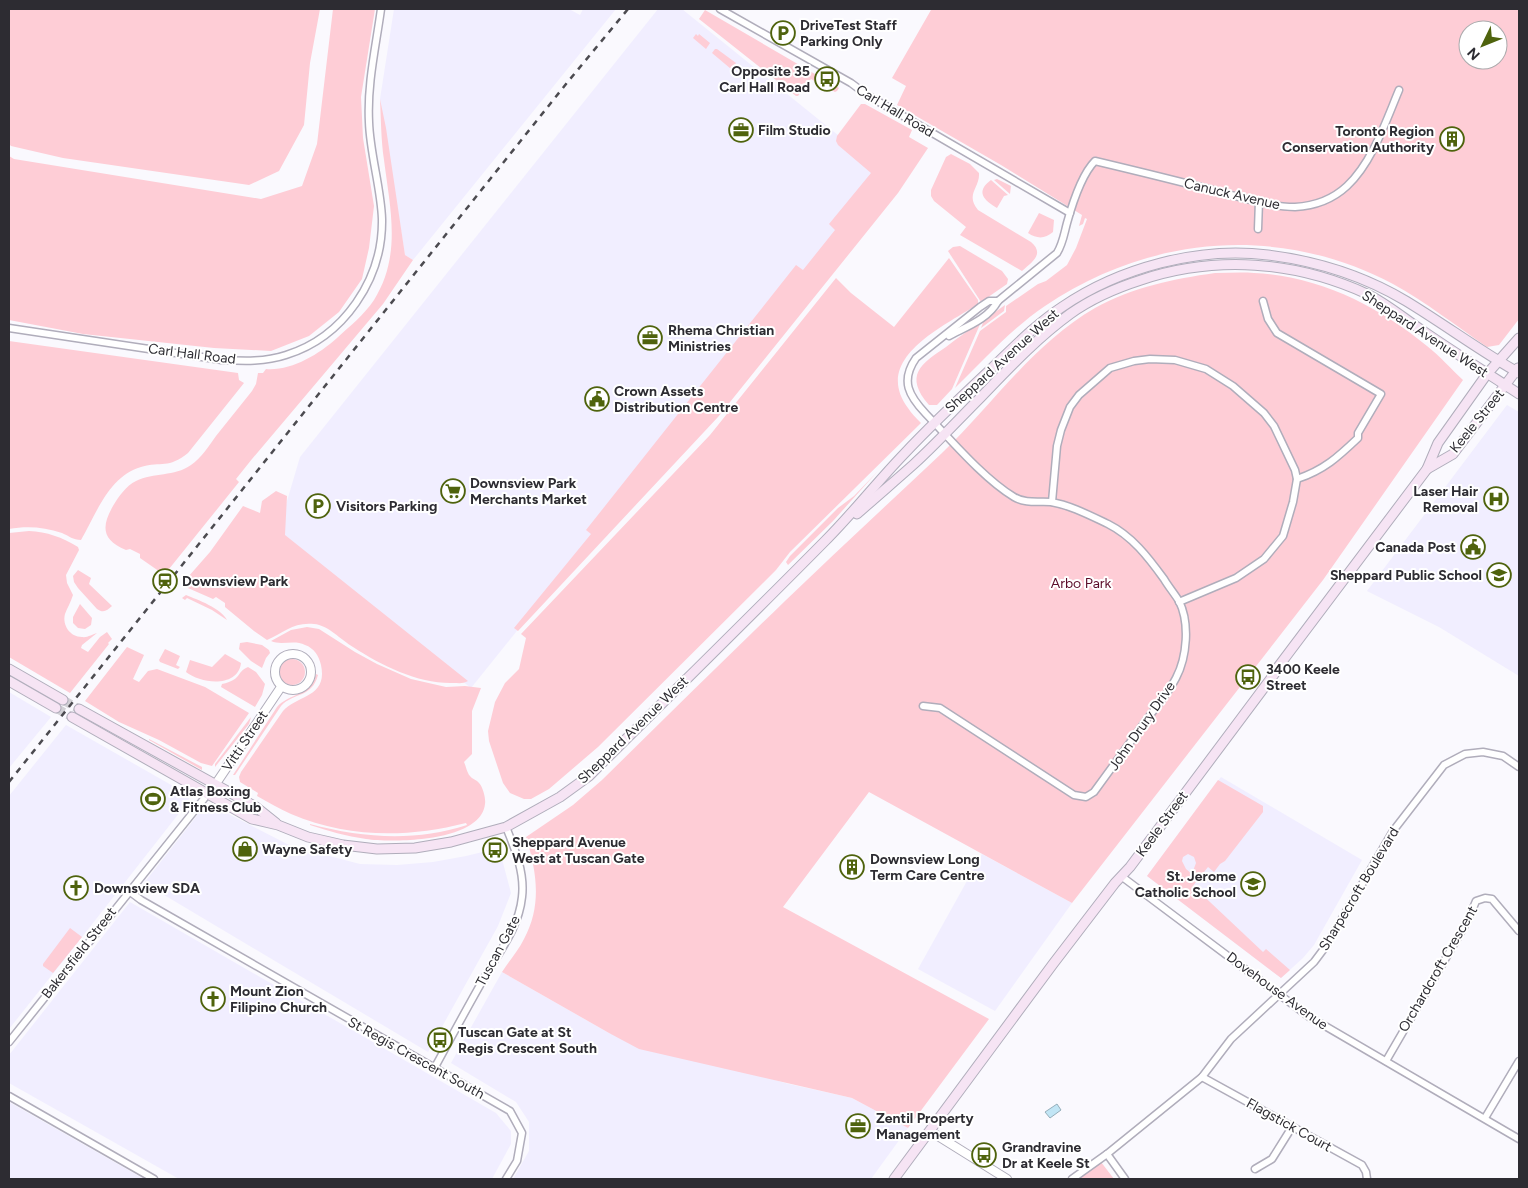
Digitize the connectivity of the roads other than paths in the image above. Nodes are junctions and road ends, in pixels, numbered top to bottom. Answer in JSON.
{"nodes":[{"id":1,"x":381,"y":9,"type":"edge"},
{"id":2,"x":720,"y":9,"type":"edge"},
{"id":3,"x":1399,"y":90,"type":"dead end"},
{"id":4,"x":1095,"y":161,"type":"joint"},
{"id":5,"x":1259,"y":202,"type":"junction"},
{"id":6,"x":1070,"y":213,"type":"junction"},
{"id":7,"x":1258,"y":229,"type":"dead end"},
{"id":8,"x":998,"y":301,"type":"junction"},
{"id":9,"x":1263,"y":301,"type":"dead end"},
{"id":10,"x":9,"y":328,"type":"edge"},
{"id":11,"x":1519,"y":338,"type":"edge"},
{"id":12,"x":934,"y":344,"type":"junction"},
{"id":13,"x":1500,"y":362,"type":"junction"},
{"id":14,"x":1518,"y":370,"type":"edge"},
{"id":15,"x":1488,"y":374,"type":"junction"},
{"id":16,"x":1506,"y":384,"type":"junction"},
{"id":17,"x":1519,"y":394,"type":"edge"},
{"id":18,"x":934,"y":423,"type":"junction"},
{"id":19,"x":944,"y":433,"type":"junction"},
{"id":20,"x":1427,"y":469,"type":"junction"},
{"id":21,"x":1298,"y":479,"type":"junction"},
{"id":22,"x":1052,"y":502,"type":"junction"},
{"id":23,"x":828,"y":538,"type":"junction"},
{"id":24,"x":1179,"y":602,"type":"junction"},
{"id":25,"x":9,"y":669,"type":"edge"},
{"id":26,"x":9,"y":681,"type":"edge"},
{"id":27,"x":282,"y":687,"type":"junction"},
{"id":28,"x":63,"y":700,"type":"tunnel mouth"},
{"id":29,"x":923,"y":706,"type":"dead end"},
{"id":30,"x":56,"y":708,"type":"tunnel mouth"},
{"id":31,"x":79,"y":709,"type":"tunnel mouth"},
{"id":32,"x":72,"y":717,"type":"tunnel mouth"},
{"id":33,"x":1519,"y":767,"type":"edge"},
{"id":34,"x":214,"y":785,"type":"junction"},
{"id":35,"x":208,"y":795,"type":"junction"},
{"id":36,"x":278,"y":825,"type":"junction"},
{"id":37,"x":506,"y":827,"type":"junction"},
{"id":38,"x":1121,"y":876,"type":"junction"},
{"id":39,"x":129,"y":891,"type":"junction"},
{"id":40,"x":1519,"y":931,"type":"edge"},
{"id":41,"x":1279,"y":995,"type":"junction"},
{"id":42,"x":9,"y":1042,"type":"edge"},
{"id":43,"x":1386,"y":1061,"type":"junction"},
{"id":44,"x":1519,"y":1061,"type":"edge"},
{"id":45,"x":435,"y":1067,"type":"junction"},
{"id":46,"x":1202,"y":1076,"type":"junction"},
{"id":47,"x":9,"y":1096,"type":"edge"},
{"id":48,"x":1485,"y":1118,"type":"junction"},
{"id":49,"x":1292,"y":1127,"type":"junction"},
{"id":50,"x":930,"y":1131,"type":"junction"},
{"id":51,"x":1519,"y":1138,"type":"edge"},
{"id":52,"x":1108,"y":1154,"type":"junction"},
{"id":53,"x":1255,"y":1169,"type":"dead end"},
{"id":54,"x":154,"y":1179,"type":"edge"},
{"id":55,"x":506,"y":1179,"type":"edge"},
{"id":56,"x":894,"y":1179,"type":"edge"},
{"id":57,"x":1007,"y":1179,"type":"edge"},
{"id":58,"x":1072,"y":1179,"type":"edge"},
{"id":59,"x":1125,"y":1179,"type":"edge"},
{"id":60,"x":1367,"y":1179,"type":"edge"}],
"edges":[{"from":1,"to":10,"type":"street","name":"Carl Hall Road"},
{"from":2,"to":6,"type":"street","name":"Carl Hall Road"},
{"from":3,"to":5,"type":"street","name":"Canuck Avenue"},
{"from":4,"to":5,"type":"street","name":"Canuck Avenue"},
{"from":4,"to":6,"type":"street","name":"John Drury Drive"},
{"from":5,"to":7,"type":"street"},
{"from":6,"to":8,"type":"street","name":"John Drury Drive"},
{"from":8,"to":12,"type":"street","name":"John Drury Drive"},
{"from":8,"to":12,"type":"street","name":"John Drury Drive"},
{"from":9,"to":21,"type":"street"},
{"from":11,"to":13,"type":"main road","name":"Keele Street"},
{"from":12,"to":18,"type":"street","name":"John Drury Drive"},
{"from":13,"to":14,"type":"main road","name":"Sheppard Avenue West"},
{"from":13,"to":15,"type":"main road","name":"Keele Street"},
{"from":13,"to":18,"type":"main road","name":"Sheppard Avenue West"},
{"from":14,"to":16,"type":"main road","name":"Keele Street"},
{"from":15,"to":16,"type":"main road","name":"Sheppard Avenue West"},
{"from":15,"to":19,"type":"main road","name":"Sheppard Avenue West"},
{"from":15,"to":20,"type":"main road","name":"Keele Street"},
{"from":16,"to":17,"type":"main road","name":"Sheppard Avenue West"},
{"from":16,"to":20,"type":"main road","name":"Keele Street"},
{"from":18,"to":19,"type":"street","name":"John Drury Drive"},
{"from":18,"to":23,"type":"main road","name":"Sheppard Avenue West"},
{"from":19,"to":22,"type":"street","name":"John Drury Drive"},
{"from":19,"to":23,"type":"main road","name":"Sheppard Avenue West"},
{"from":20,"to":38,"type":"main road","name":"Keele Street"},
{"from":21,"to":22,"type":"street"},
{"from":21,"to":24,"type":"street"},
{"from":22,"to":24,"type":"street","name":"John Drury Drive"},
{"from":23,"to":37,"type":"main road","name":"Sheppard Avenue West"},
{"from":24,"to":29,"type":"street","name":"John Drury Drive"},
{"from":25,"to":28,"type":"main road"},
{"from":26,"to":30,"type":"main road"},
{"from":27,"to":27,"type":"street"},
{"from":27,"to":34,"type":"street","name":"Vitti Street"},
{"from":31,"to":34,"type":"main road","name":"Sheppard Avenue West"},
{"from":32,"to":35,"type":"main road","name":"Sheppard Avenue West"},
{"from":33,"to":41,"type":"street","name":"Sharpecroft Boulevard"},
{"from":34,"to":35,"type":"street","name":"Vitti Street"},
{"from":34,"to":36,"type":"main road","name":"Sheppard Avenue West"},
{"from":35,"to":36,"type":"main road","name":"Sheppard Avenue West"},
{"from":35,"to":39,"type":"street","name":"Bakersfield Street"},
{"from":36,"to":37,"type":"main road","name":"Sheppard Avenue West"},
{"from":37,"to":45,"type":"street","name":"Tuscan Gate"},
{"from":38,"to":41,"type":"street","name":"Dovehouse Avenue"},
{"from":38,"to":50,"type":"main road","name":"Keele Street"},
{"from":39,"to":42,"type":"street","name":"Bakersfield Street"},
{"from":39,"to":45,"type":"street","name":"St Regis Crescent South"},
{"from":40,"to":43,"type":"street","name":"Orchardcroft Crescent"},
{"from":41,"to":43,"type":"street","name":"Dovehouse Avenue"},
{"from":41,"to":46,"type":"street","name":"Sharpecroft Boulevard"},
{"from":43,"to":48,"type":"street","name":"Dovehouse Avenue"},
{"from":44,"to":48,"type":"street"},
{"from":45,"to":55,"type":"street","name":"St Regis Crescent South"},
{"from":46,"to":49,"type":"street","name":"Flagstick Court"},
{"from":46,"to":52,"type":"street","name":"Sharpecroft Boulevard"},
{"from":47,"to":54,"type":"street"},
{"from":48,"to":51,"type":"street","name":"Dovehouse Avenue"},
{"from":49,"to":53,"type":"street"},
{"from":49,"to":60,"type":"street","name":"Flagstick Court"},
{"from":50,"to":56,"type":"main road","name":"Keele Street"},
{"from":50,"to":57,"type":"street"},
{"from":52,"to":58,"type":"street","name":"Sharpecroft Boulevard"},
{"from":52,"to":59,"type":"street"}]}
